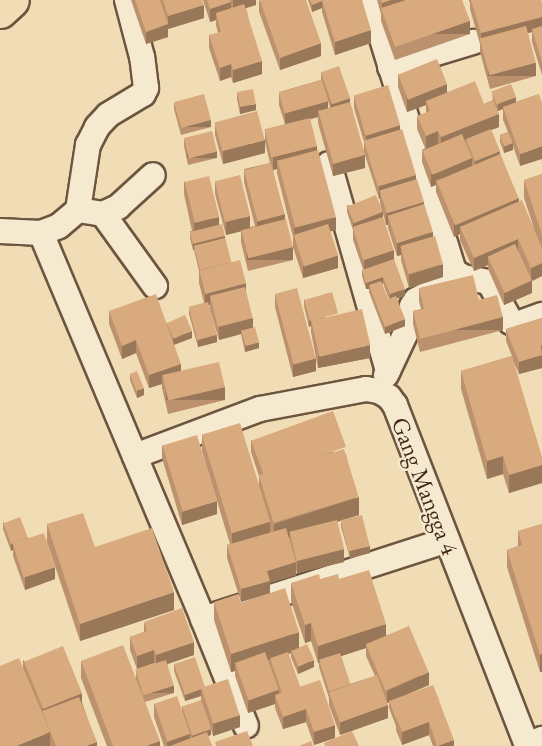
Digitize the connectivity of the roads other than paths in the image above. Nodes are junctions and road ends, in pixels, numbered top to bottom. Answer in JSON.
{"nodes":[{"id":1,"x":12,"y":0,"type":"edge"},
{"id":2,"x":127,"y":0,"type":"edge"},
{"id":3,"x":370,"y":0,"type":"edge"},
{"id":4,"x":0,"y":11,"type":"edge"},
{"id":5,"x":473,"y":42,"type":"dead end"},
{"id":6,"x":390,"y":67,"type":"junction"},
{"id":7,"x":329,"y":164,"type":"edge"},
{"id":8,"x":153,"y":175,"type":"dead end"},
{"id":9,"x":78,"y":210,"type":"junction"},
{"id":10,"x":103,"y":214,"type":"junction"},
{"id":11,"x":0,"y":231,"type":"edge"},
{"id":12,"x":41,"y":233,"type":"junction"},
{"id":13,"x":463,"y":277,"type":"junction"},
{"id":14,"x":155,"y":286,"type":"dead end"},
{"id":15,"x":542,"y":315,"type":"edge"},
{"id":16,"x":383,"y":381,"type":"junction"},
{"id":17,"x":135,"y":456,"type":"junction"},
{"id":18,"x":445,"y":541,"type":"junction"},
{"id":19,"x":203,"y":619,"type":"junction"},
{"id":20,"x":246,"y":726,"type":"dead end"},
{"id":21,"x":542,"y":743,"type":"edge"},
{"id":22,"x":527,"y":746,"type":"edge"},
{"id":23,"x":535,"y":746,"type":"edge"}],
"edges":[{"from":1,"to":4,"type":"highway"},
{"from":2,"to":9,"type":"street"},
{"from":3,"to":6,"type":"street"},
{"from":5,"to":6,"type":"street"},
{"from":6,"to":13,"type":"street"},
{"from":7,"to":16,"type":"street"},
{"from":8,"to":10,"type":"street"},
{"from":9,"to":10,"type":"street"},
{"from":9,"to":12,"type":"street"},
{"from":10,"to":14,"type":"street"},
{"from":11,"to":12,"type":"street"},
{"from":12,"to":17,"type":"street"},
{"from":13,"to":15,"type":"street"},
{"from":13,"to":16,"type":"street"},
{"from":16,"to":17,"type":"street","name":"Gang Mangga 4"},
{"from":16,"to":18,"type":"street","name":"Gang Mangga 4"},
{"from":17,"to":19,"type":"street"},
{"from":18,"to":19,"type":"street"},
{"from":18,"to":22,"type":"street","name":"Gang Mangga 4"},
{"from":19,"to":20,"type":"street"},
{"from":21,"to":23,"type":"main road"}]}
